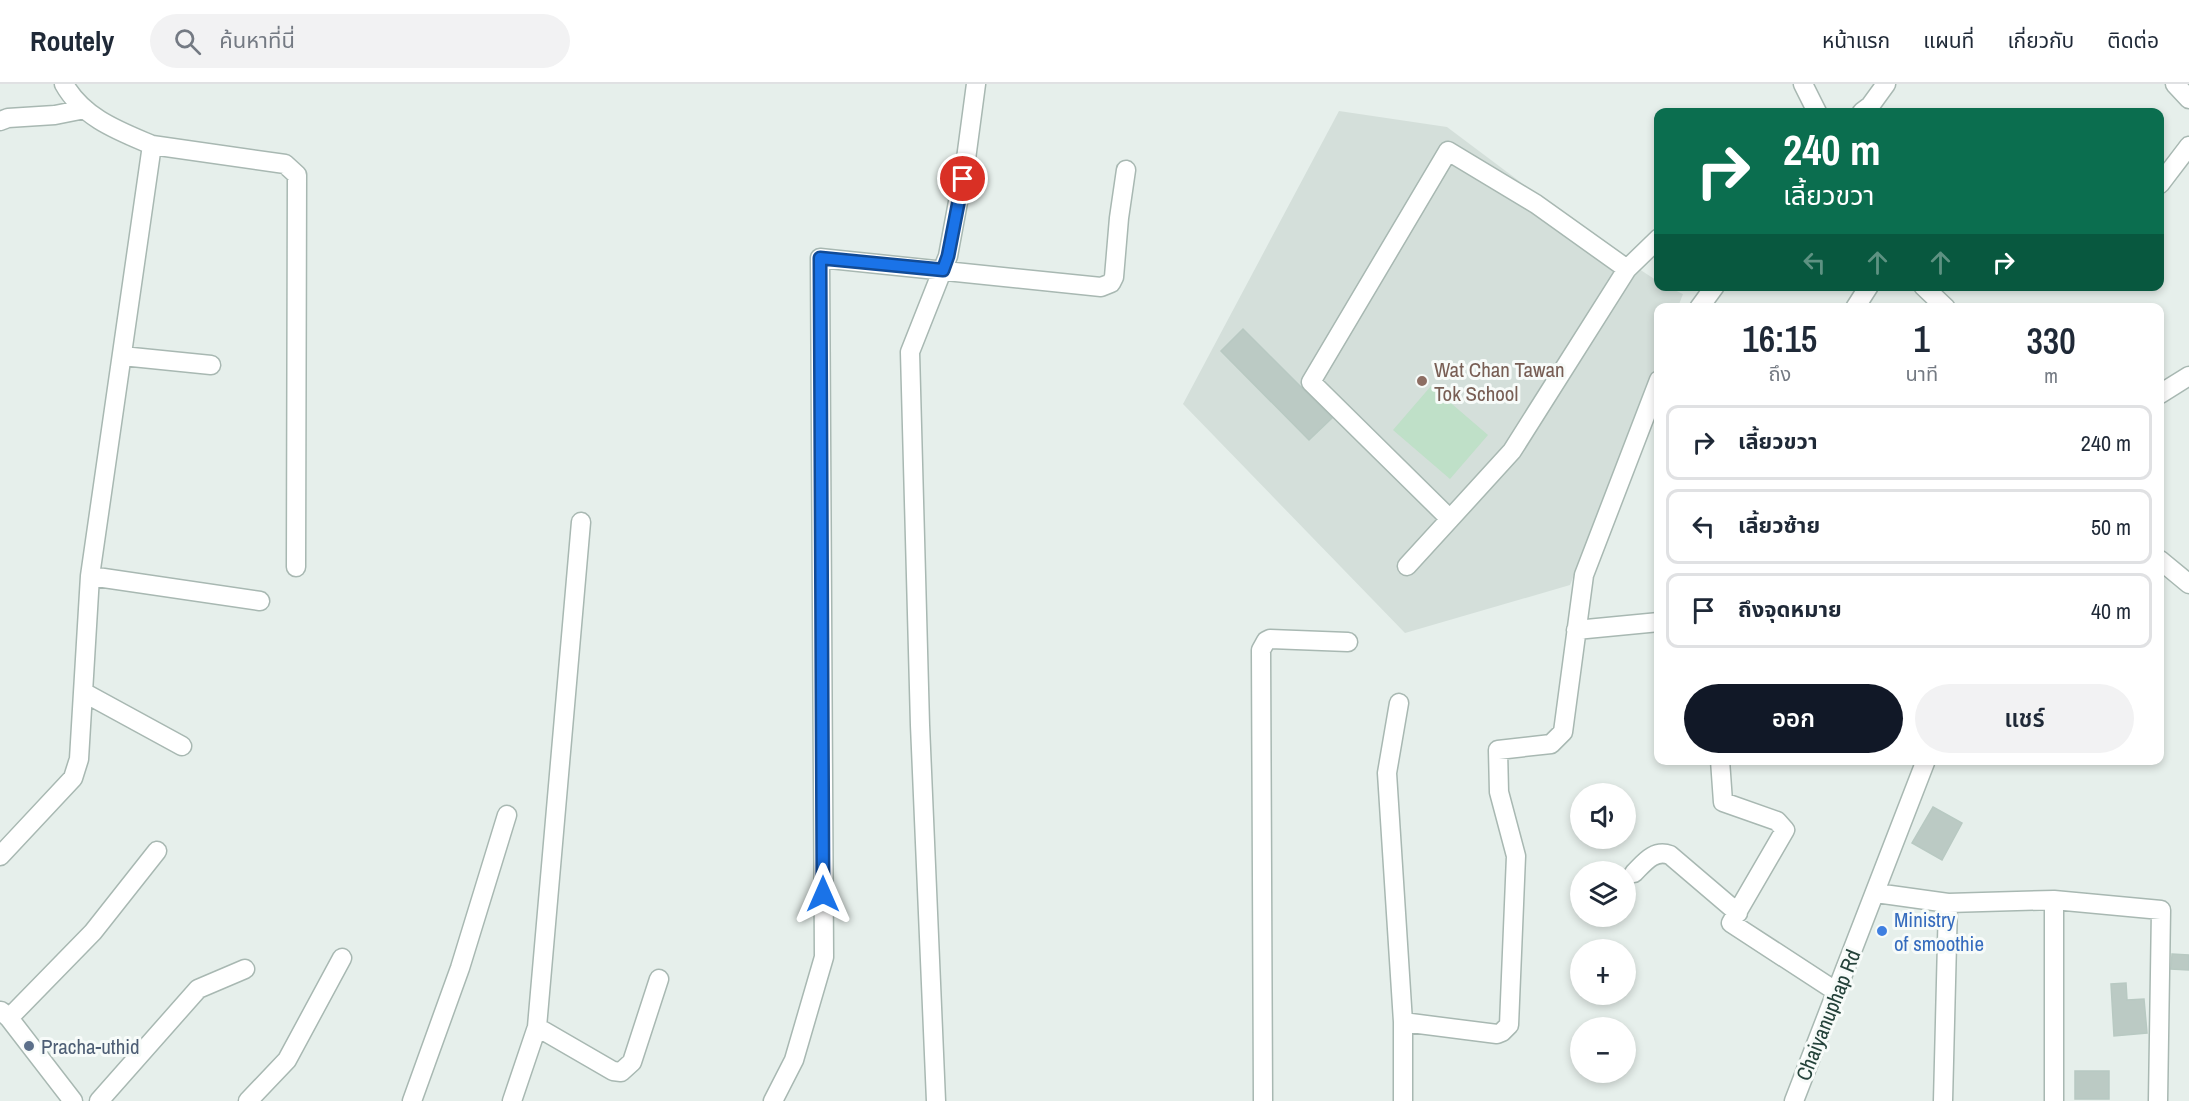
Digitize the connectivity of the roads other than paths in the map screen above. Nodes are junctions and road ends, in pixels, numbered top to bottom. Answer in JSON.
{"nodes":[{"id":1,"x":64,"y":84,"type":"edge"},
{"id":2,"x":976,"y":84,"type":"edge"},
{"id":3,"x":1803,"y":84,"type":"edge"},
{"id":4,"x":1886,"y":84,"type":"edge"},
{"id":5,"x":2175,"y":84,"type":"edge"},
{"id":6,"x":2189,"y":99,"type":"edge"},
{"id":7,"x":1815,"y":108,"type":"edge"},
{"id":8,"x":1867,"y":108,"type":"edge"},
{"id":9,"x":85,"y":109,"type":"junction"},
{"id":10,"x":0,"y":121,"type":"edge"},
{"id":11,"x":152,"y":145,"type":"junction"},
{"id":12,"x":2189,"y":146,"type":"edge"},
{"id":13,"x":1126,"y":170,"type":"dead end"},
{"id":14,"x":2164,"y":179,"type":"edge"},
{"id":15,"x":1654,"y":243,"type":"edge"},
{"id":16,"x":1627,"y":269,"type":"junction"},
{"id":17,"x":943,"y":270,"type":"junction"},
{"id":18,"x":1928,"y":291,"type":"edge"},
{"id":19,"x":1941,"y":303,"type":"edge"},
{"id":20,"x":122,"y":356,"type":"junction"},
{"id":21,"x":211,"y":365,"type":"dead end"},
{"id":22,"x":2189,"y":376,"type":"edge"},
{"id":23,"x":2164,"y":392,"type":"edge"},
{"id":24,"x":1654,"y":393,"type":"edge"},
{"id":25,"x":1450,"y":519,"type":"junction"},
{"id":26,"x":581,"y":522,"type":"dead end"},
{"id":27,"x":2164,"y":563,"type":"edge"},
{"id":28,"x":1407,"y":566,"type":"dead end"},
{"id":29,"x":296,"y":567,"type":"dead end"},
{"id":30,"x":90,"y":576,"type":"junction"},
{"id":31,"x":2189,"y":584,"type":"edge"},
{"id":32,"x":260,"y":601,"type":"dead end"},
{"id":33,"x":1654,"y":622,"type":"edge"},
{"id":34,"x":1576,"y":630,"type":"junction"},
{"id":35,"x":1348,"y":642,"type":"dead end"},
{"id":36,"x":83,"y":692,"type":"junction"},
{"id":37,"x":1399,"y":703,"type":"dead end"},
{"id":38,"x":182,"y":746,"type":"dead end"},
{"id":39,"x":1720,"y":765,"type":"edge"},
{"id":40,"x":1924,"y":765,"type":"edge"},
{"id":41,"x":507,"y":815,"type":"dead end"},
{"id":42,"x":158,"y":851,"type":"dead end"},
{"id":43,"x":0,"y":856,"type":"edge"},
{"id":44,"x":1636,"y":871,"type":"edge"},
{"id":45,"x":1876,"y":893,"type":"junction"},
{"id":46,"x":2054,"y":900,"type":"junction"},
{"id":47,"x":1948,"y":903,"type":"junction"},
{"id":48,"x":1738,"y":913,"type":"junction"},
{"id":49,"x":342,"y":958,"type":"dead end"},
{"id":50,"x":245,"y":969,"type":"dead end"},
{"id":51,"x":659,"y":979,"type":"dead end"},
{"id":52,"x":1837,"y":992,"type":"junction"},
{"id":53,"x":3,"y":1014,"type":"edge"},
{"id":54,"x":1403,"y":1022,"type":"junction"},
{"id":55,"x":537,"y":1027,"type":"junction"},
{"id":56,"x":73,"y":1101,"type":"edge"},
{"id":57,"x":99,"y":1101,"type":"edge"},
{"id":58,"x":248,"y":1101,"type":"edge"},
{"id":59,"x":412,"y":1101,"type":"edge"},
{"id":60,"x":512,"y":1101,"type":"edge"},
{"id":61,"x":773,"y":1101,"type":"edge"},
{"id":62,"x":936,"y":1101,"type":"edge"},
{"id":63,"x":1263,"y":1101,"type":"edge"},
{"id":64,"x":1403,"y":1101,"type":"edge"},
{"id":65,"x":1794,"y":1101,"type":"edge"},
{"id":66,"x":1943,"y":1101,"type":"edge"},
{"id":67,"x":2054,"y":1101,"type":"edge"},
{"id":68,"x":2158,"y":1101,"type":"edge"}],
"edges":[{"from":1,"to":9,"type":"street"},
{"from":2,"to":17,"type":"street"},
{"from":3,"to":7,"type":"street"},
{"from":4,"to":8,"type":"street"},
{"from":5,"to":6,"type":"street"},
{"from":9,"to":10,"type":"street"},
{"from":9,"to":11,"type":"street"},
{"from":11,"to":20,"type":"street"},
{"from":11,"to":29,"type":"street"},
{"from":12,"to":14,"type":"street"},
{"from":13,"to":17,"type":"street"},
{"from":15,"to":16,"type":"street"},
{"from":16,"to":25,"type":"street"},
{"from":16,"to":25,"type":"street"},
{"from":17,"to":61,"type":"street"},
{"from":17,"to":62,"type":"street"},
{"from":18,"to":19,"type":"street"},
{"from":20,"to":21,"type":"street"},
{"from":20,"to":30,"type":"street"},
{"from":22,"to":23,"type":"street"},
{"from":24,"to":34,"type":"street"},
{"from":25,"to":28,"type":"street"},
{"from":26,"to":55,"type":"street"},
{"from":27,"to":31,"type":"street"},
{"from":30,"to":32,"type":"street"},
{"from":30,"to":36,"type":"street"},
{"from":33,"to":34,"type":"street"},
{"from":34,"to":54,"type":"street"},
{"from":35,"to":63,"type":"street"},
{"from":36,"to":38,"type":"street"},
{"from":36,"to":43,"type":"street"},
{"from":37,"to":54,"type":"street"},
{"from":39,"to":48,"type":"street"},
{"from":40,"to":45,"type":"street","name":"Chaiyanuphap Rd"},
{"from":41,"to":59,"type":"street"},
{"from":42,"to":53,"type":"street"},
{"from":44,"to":48,"type":"street"},
{"from":45,"to":47,"type":"street"},
{"from":45,"to":52,"type":"street","name":"Chaiyanuphap Rd"},
{"from":46,"to":47,"type":"street"},
{"from":46,"to":67,"type":"street"},
{"from":46,"to":68,"type":"street"},
{"from":47,"to":66,"type":"street"},
{"from":48,"to":52,"type":"street"},
{"from":49,"to":58,"type":"street"},
{"from":50,"to":57,"type":"street"},
{"from":51,"to":55,"type":"street"},
{"from":52,"to":65,"type":"street","name":"Chaiyanuphap Rd"},
{"from":53,"to":56,"type":"street"},
{"from":54,"to":64,"type":"street"},
{"from":55,"to":60,"type":"street"}]}
